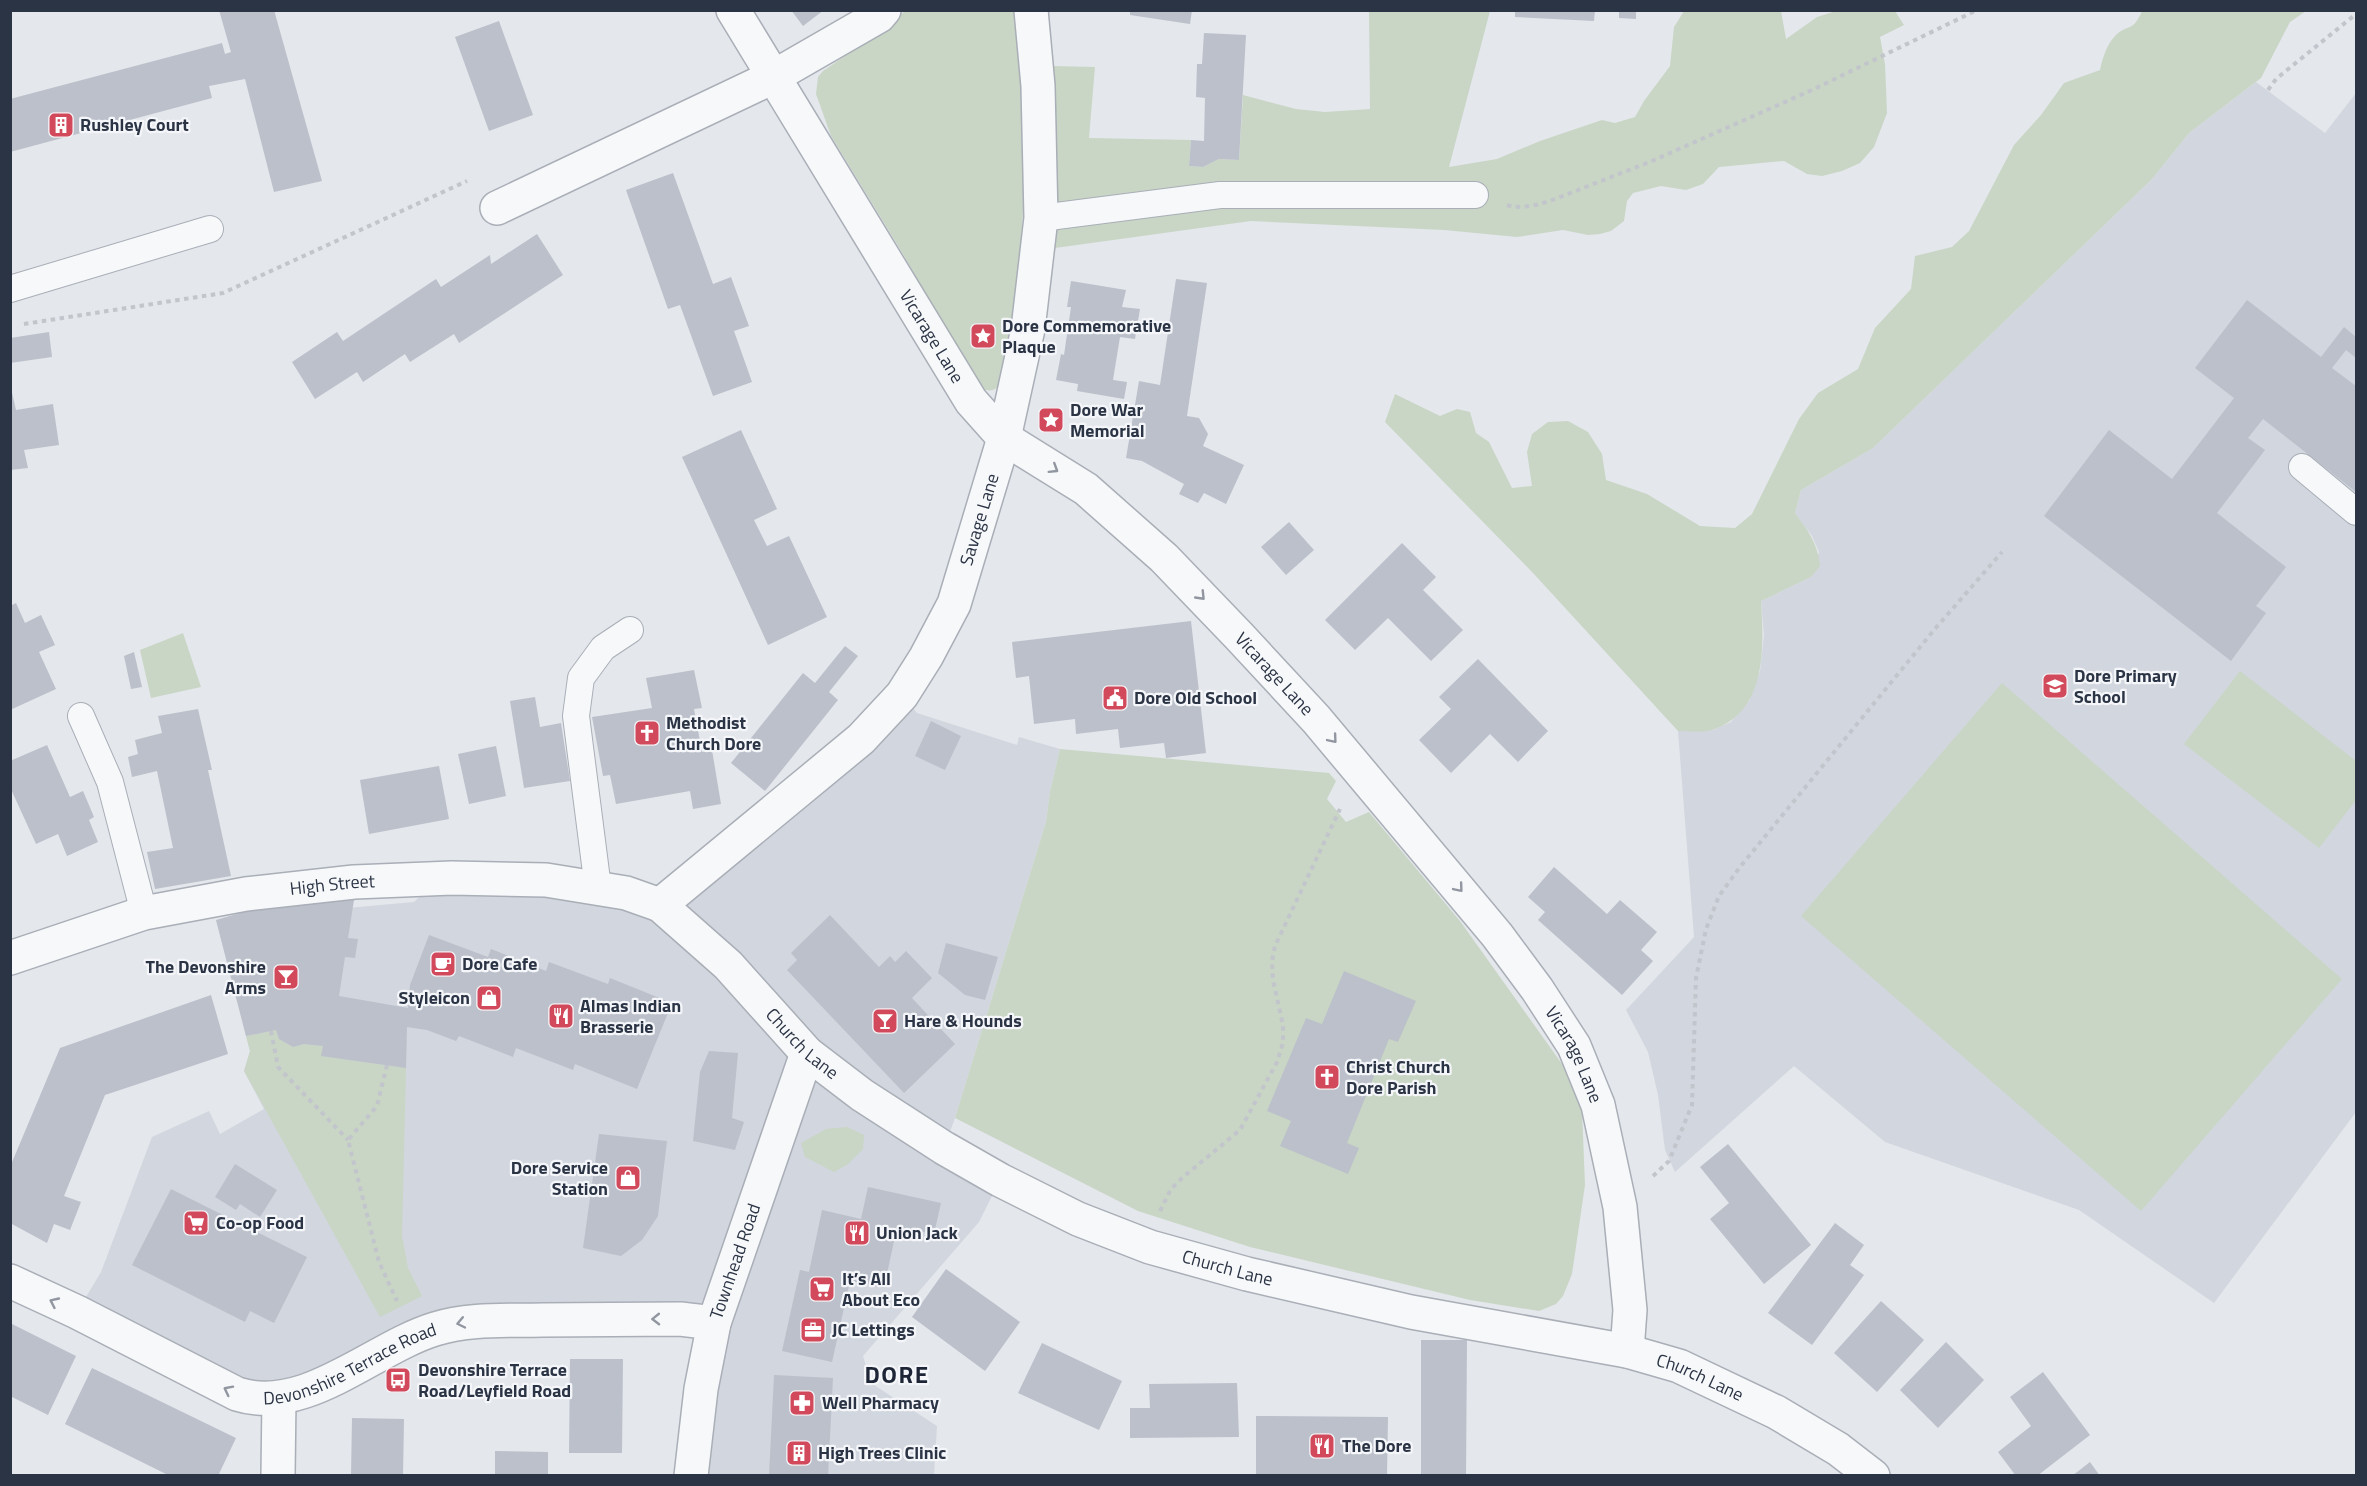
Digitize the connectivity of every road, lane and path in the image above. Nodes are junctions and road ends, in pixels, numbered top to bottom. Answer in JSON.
{"nodes":[{"id":1,"x":734,"y":10,"type":"edge"},
{"id":2,"x":884,"y":10,"type":"edge"},
{"id":3,"x":1031,"y":10,"type":"edge"},
{"id":4,"x":1977,"y":10,"type":"edge"},
{"id":5,"x":2356,"y":14,"type":"edge"},
{"id":6,"x":773,"y":77,"type":"junction"},
{"id":7,"x":2268,"y":90,"type":"dead end"},
{"id":8,"x":474,"y":178,"type":"dead end"},
{"id":9,"x":1475,"y":195,"type":"joint"},
{"id":10,"x":497,"y":208,"type":"dead end"},
{"id":11,"x":1041,"y":218,"type":"junction"},
{"id":12,"x":210,"y":229,"type":"dead end"},
{"id":13,"x":10,"y":289,"type":"edge"},
{"id":14,"x":22,"y":325,"type":"dead end"},
{"id":15,"x":1004,"y":438,"type":"junction"},
{"id":16,"x":2302,"y":467,"type":"dead end"},
{"id":17,"x":2356,"y":512,"type":"edge"},
{"id":18,"x":2002,"y":552,"type":"dead end"},
{"id":19,"x":630,"y":630,"type":"dead end"},
{"id":20,"x":81,"y":716,"type":"dead end"},
{"id":21,"x":1370,"y":783,"type":"junction"},
{"id":22,"x":598,"y":888,"type":"junction"},
{"id":23,"x":660,"y":905,"type":"junction"},
{"id":24,"x":144,"y":914,"type":"junction"},
{"id":25,"x":10,"y":958,"type":"edge"},
{"id":26,"x":271,"y":1031,"type":"dead end"},
{"id":27,"x":807,"y":1053,"type":"junction"},
{"id":28,"x":387,"y":1065,"type":"dead end"},
{"id":29,"x":348,"y":1140,"type":"junction"},
{"id":30,"x":1620,"y":1207,"type":"junction"},
{"id":31,"x":1150,"y":1247,"type":"junction"},
{"id":32,"x":10,"y":1281,"type":"edge"},
{"id":33,"x":400,"y":1307,"type":"dead end"},
{"id":34,"x":714,"y":1323,"type":"junction"},
{"id":35,"x":1627,"y":1351,"type":"junction"},
{"id":36,"x":279,"y":1398,"type":"junction"},
{"id":37,"x":278,"y":1476,"type":"edge"},
{"id":38,"x":691,"y":1476,"type":"edge"},
{"id":39,"x":1873,"y":1476,"type":"edge"}],
"edges":[{"from":1,"to":6,"type":"street","name":"Vicarage Lane"},
{"from":2,"to":6,"type":"street"},
{"from":3,"to":11,"type":"street","name":"Savage Lane"},
{"from":4,"to":9,"type":"path"},
{"from":5,"to":7,"type":"path"},
{"from":6,"to":10,"type":"street"},
{"from":6,"to":15,"type":"street","name":"Vicarage Lane"},
{"from":8,"to":14,"type":"path"},
{"from":9,"to":11,"type":"lane"},
{"from":11,"to":15,"type":"street","name":"Savage Lane"},
{"from":12,"to":13,"type":"lane"},
{"from":15,"to":21,"type":"street","name":"Vicarage Lane","one_way":true},
{"from":15,"to":23,"type":"street","name":"Savage Lane"},
{"from":16,"to":17,"type":"lane"},
{"from":18,"to":30,"type":"path"},
{"from":19,"to":22,"type":"lane"},
{"from":20,"to":24,"type":"lane"},
{"from":21,"to":30,"type":"street","name":"Vicarage Lane","one_way":true},
{"from":21,"to":31,"type":"path"},
{"from":22,"to":23,"type":"street","name":"High Street"},
{"from":22,"to":24,"type":"street","name":"High Street"},
{"from":23,"to":27,"type":"street","name":"Church Lane"},
{"from":24,"to":25,"type":"street","name":"High Street"},
{"from":26,"to":29,"type":"path"},
{"from":27,"to":31,"type":"street","name":"Church Lane"},
{"from":27,"to":34,"type":"street","name":"Townhead Road"},
{"from":28,"to":29,"type":"path"},
{"from":29,"to":33,"type":"path"},
{"from":30,"to":35,"type":"street","name":"Vicarage Lane"},
{"from":31,"to":35,"type":"street","name":"Church Lane"},
{"from":36,"to":32,"type":"street","name":"Devonshire Terrace Road","one_way":true},
{"from":34,"to":36,"type":"street","name":"Devonshire Terrace Road","one_way":true},
{"from":34,"to":38,"type":"street","name":"Townhead Road"},
{"from":35,"to":39,"type":"street","name":"Church Lane"},
{"from":36,"to":37,"type":"street"}]}
